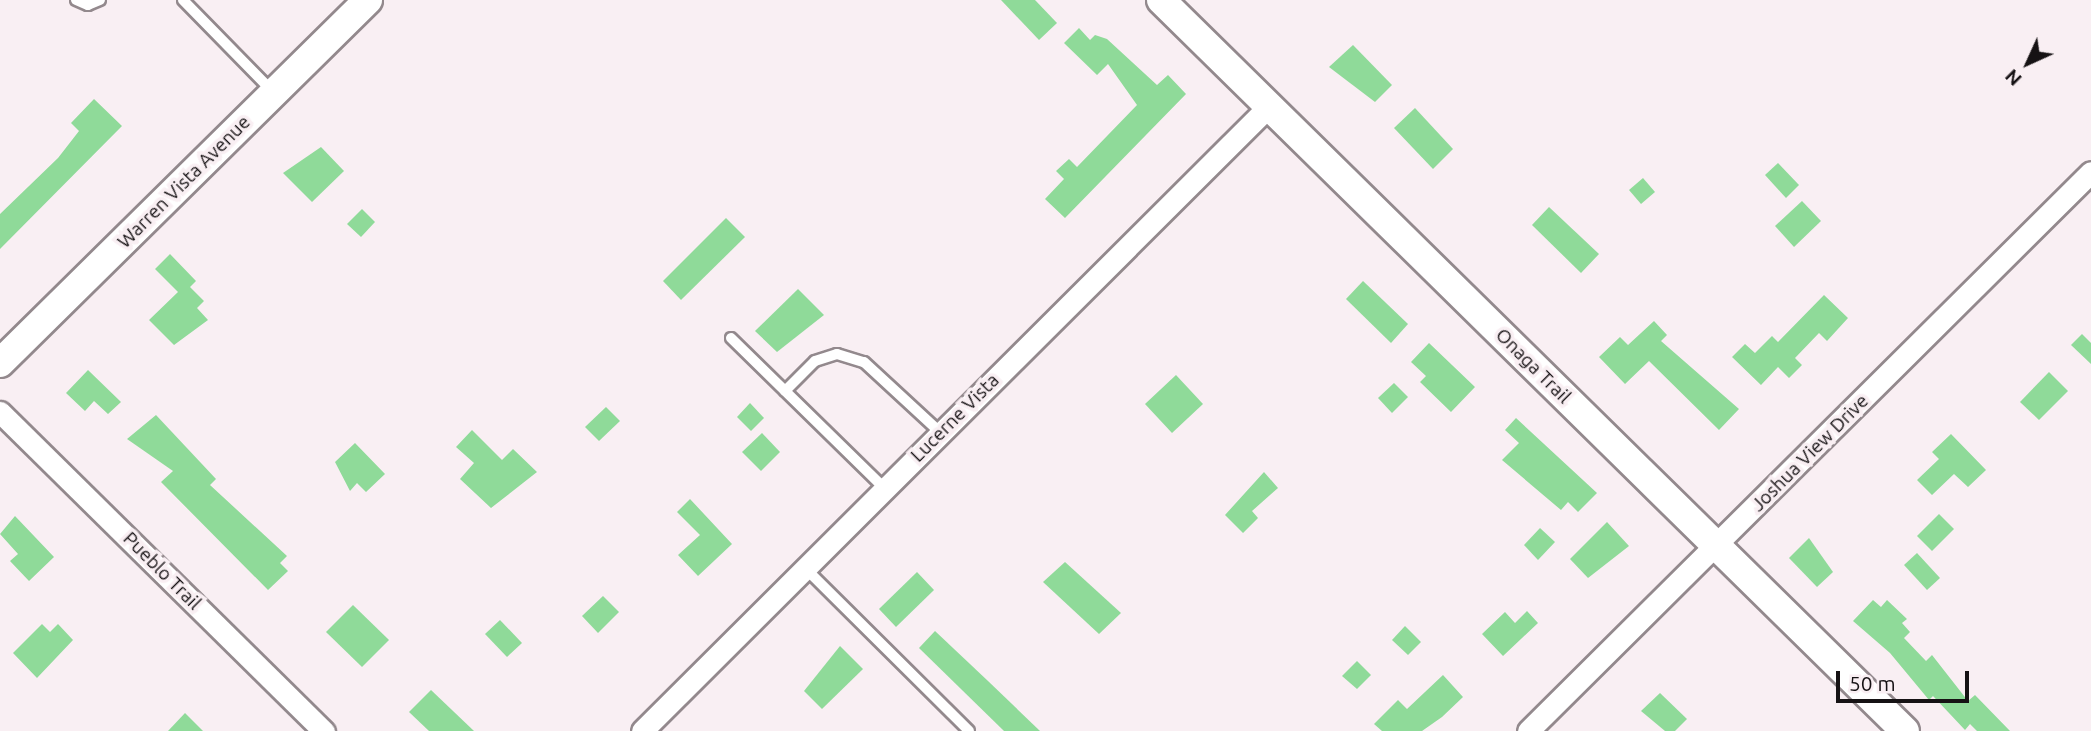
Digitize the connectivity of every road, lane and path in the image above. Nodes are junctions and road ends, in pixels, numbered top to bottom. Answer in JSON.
{"nodes":[{"id":1,"x":76,"y":0,"type":"edge"},
{"id":2,"x":100,"y":0,"type":"edge"},
{"id":3,"x":183,"y":0,"type":"edge"},
{"id":4,"x":368,"y":0,"type":"edge"},
{"id":5,"x":1161,"y":0,"type":"edge"},
{"id":6,"x":274,"y":93,"type":"junction"},
{"id":7,"x":1269,"y":106,"type":"junction"},
{"id":8,"x":2091,"y":172,"type":"edge"},
{"id":9,"x":731,"y":338,"type":"dead end"},
{"id":10,"x":2,"y":356,"type":"edge"},
{"id":11,"x":785,"y":391,"type":"junction"},
{"id":12,"x":0,"y":412,"type":"edge"},
{"id":13,"x":941,"y":433,"type":"junction"},
{"id":14,"x":885,"y":489,"type":"junction"},
{"id":15,"x":1716,"y":547,"type":"junction"},
{"id":16,"x":806,"y":568,"type":"junction"},
{"id":17,"x":324,"y":731,"type":"edge"},
{"id":18,"x":642,"y":731,"type":"edge"},
{"id":19,"x":969,"y":731,"type":"edge"},
{"id":20,"x":1528,"y":731,"type":"edge"},
{"id":21,"x":1905,"y":731,"type":"edge"}],
"edges":[{"from":1,"to":2,"type":"lane"},
{"from":3,"to":6,"type":"lane"},
{"from":4,"to":6,"type":"street","name":"Warren Vista Avenue"},
{"from":5,"to":7,"type":"street","name":"Onaga Trail"},
{"from":6,"to":10,"type":"street","name":"Warren Vista Avenue"},
{"from":7,"to":13,"type":"street","name":"Lucerne Vista"},
{"from":7,"to":15,"type":"street","name":"Onaga Trail"},
{"from":8,"to":15,"type":"street","name":"Joshua View Drive"},
{"from":9,"to":11,"type":"lane"},
{"from":11,"to":13,"type":"lane"},
{"from":11,"to":14,"type":"lane"},
{"from":12,"to":17,"type":"street","name":"Pueblo Trail"},
{"from":13,"to":14,"type":"street","name":"Lucerne Vista"},
{"from":14,"to":16,"type":"street","name":"Lucerne Vista"},
{"from":15,"to":20,"type":"street","name":"Joshua View Drive"},
{"from":15,"to":21,"type":"street","name":"Onaga Trail"},
{"from":16,"to":18,"type":"street","name":"Lucerne Vista"},
{"from":16,"to":19,"type":"lane"}]}
